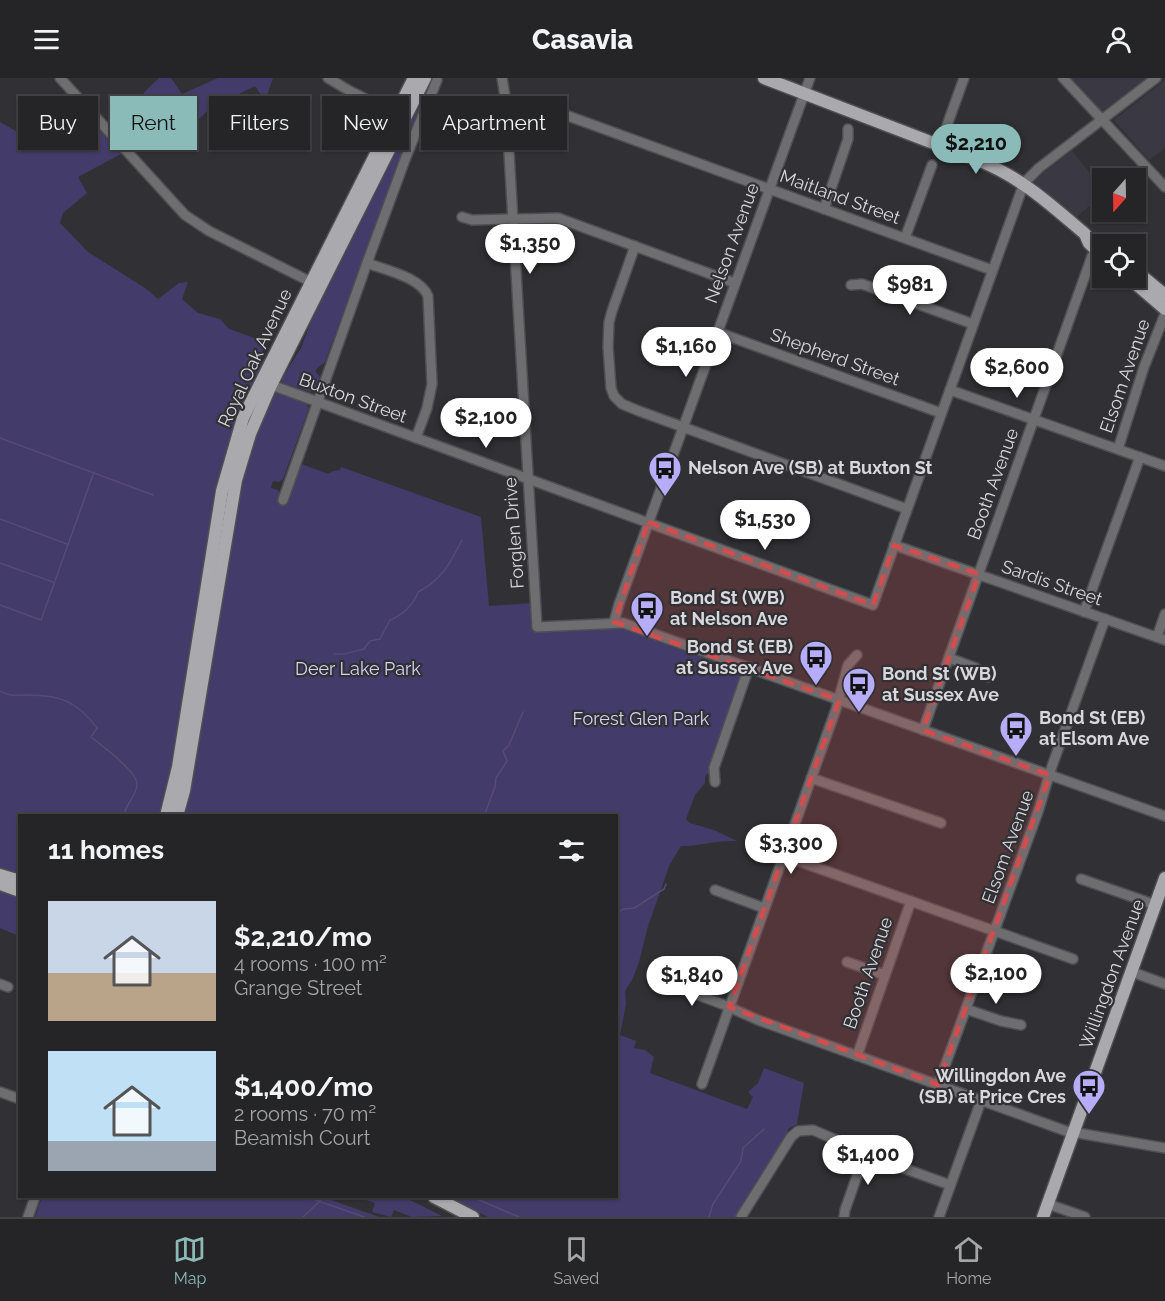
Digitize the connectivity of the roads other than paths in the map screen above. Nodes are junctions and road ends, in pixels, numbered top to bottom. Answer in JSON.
{"nodes":[{"id":1,"x":60,"y":78,"type":"edge"},
{"id":2,"x":328,"y":78,"type":"edge"},
{"id":3,"x":414,"y":78,"type":"edge"},
{"id":4,"x":502,"y":78,"type":"edge"},
{"id":5,"x":764,"y":78,"type":"edge"},
{"id":6,"x":810,"y":78,"type":"edge"},
{"id":7,"x":964,"y":78,"type":"edge"},
{"id":8,"x":1063,"y":78,"type":"edge"},
{"id":9,"x":1156,"y":78,"type":"edge"},
{"id":10,"x":431,"y":79,"type":"edge"},
{"id":11,"x":804,"y":93,"type":"junction"},
{"id":12,"x":362,"y":96,"type":"edge"},
{"id":13,"x":407,"y":96,"type":"edge"},
{"id":14,"x":505,"y":96,"type":"edge"},
{"id":15,"x":409,"y":105,"type":"edge"},
{"id":16,"x":567,"y":116,"type":"edge"},
{"id":17,"x":1102,"y":120,"type":"junction"},
{"id":18,"x":848,"y":129,"type":"dead end"},
{"id":19,"x":940,"y":145,"type":"junction"},
{"id":20,"x":382,"y":150,"type":"edge"},
{"id":21,"x":383,"y":150,"type":"edge"},
{"id":22,"x":509,"y":150,"type":"edge"},
{"id":23,"x":932,"y":165,"type":"dead end"},
{"id":24,"x":1024,"y":183,"type":"junction"},
{"id":25,"x":1165,"y":187,"type":"edge"},
{"id":26,"x":769,"y":189,"type":"junction"},
{"id":27,"x":824,"y":209,"type":"junction"},
{"id":28,"x":462,"y":216,"type":"dead end"},
{"id":29,"x":513,"y":219,"type":"junction"},
{"id":30,"x":1092,"y":236,"type":"edge"},
{"id":31,"x":905,"y":238,"type":"junction"},
{"id":32,"x":635,"y":246,"type":"junction"},
{"id":33,"x":1092,"y":256,"type":"edge"},
{"id":34,"x":367,"y":263,"type":"junction"},
{"id":35,"x":992,"y":270,"type":"junction"},
{"id":36,"x":1146,"y":279,"type":"edge"},
{"id":37,"x":311,"y":282,"type":"junction"},
{"id":38,"x":735,"y":283,"type":"junction"},
{"id":39,"x":851,"y":285,"type":"dead end"},
{"id":40,"x":1141,"y":288,"type":"edge"},
{"id":41,"x":1165,"y":295,"type":"edge"},
{"id":42,"x":1165,"y":309,"type":"edge"},
{"id":43,"x":1165,"y":314,"type":"edge"},
{"id":44,"x":973,"y":324,"type":"junction"},
{"id":45,"x":717,"y":332,"type":"junction"},
{"id":46,"x":266,"y":384,"type":"junction"},
{"id":47,"x":950,"y":390,"type":"junction"},
{"id":48,"x":316,"y":402,"type":"junction"},
{"id":49,"x":941,"y":413,"type":"junction"},
{"id":50,"x":1034,"y":419,"type":"junction"},
{"id":51,"x":682,"y":427,"type":"junction"},
{"id":52,"x":416,"y":438,"type":"junction"},
{"id":53,"x":1118,"y":448,"type":"junction"},
{"id":54,"x":1140,"y":457,"type":"junction"},
{"id":55,"x":1165,"y":466,"type":"edge"},
{"id":56,"x":527,"y":479,"type":"junction"},
{"id":57,"x":283,"y":500,"type":"dead end"},
{"id":58,"x":907,"y":509,"type":"junction"},
{"id":59,"x":648,"y":522,"type":"junction"},
{"id":60,"x":894,"y":544,"type":"junction"},
{"id":61,"x":979,"y":574,"type":"junction"},
{"id":62,"x":1084,"y":612,"type":"junction"},
{"id":63,"x":1165,"y":614,"type":"edge"},
{"id":64,"x":1105,"y":619,"type":"junction"},
{"id":65,"x":614,"y":622,"type":"junction"},
{"id":66,"x":204,"y":639,"type":"junction"},
{"id":67,"x":1161,"y":639,"type":"edge"},
{"id":68,"x":857,"y":655,"type":"dead end"},
{"id":69,"x":949,"y":658,"type":"junction"},
{"id":70,"x":749,"y":668,"type":"junction"},
{"id":71,"x":988,"y":677,"type":"dead end"},
{"id":72,"x":837,"y":699,"type":"junction"},
{"id":73,"x":923,"y":730,"type":"junction"},
{"id":74,"x":1050,"y":775,"type":"junction"},
{"id":75,"x":811,"y":778,"type":"junction"},
{"id":76,"x":715,"y":782,"type":"dead end"},
{"id":77,"x":167,"y":814,"type":"edge"},
{"id":78,"x":178,"y":814,"type":"edge"},
{"id":79,"x":1165,"y":816,"type":"edge"},
{"id":80,"x":941,"y":823,"type":"dead end"},
{"id":81,"x":784,"y":855,"type":"junction"},
{"id":82,"x":0,"y":874,"type":"edge"},
{"id":83,"x":1165,"y":878,"type":"edge"},
{"id":84,"x":1081,"y":879,"type":"dead end"},
{"id":85,"x":18,"y":880,"type":"edge"},
{"id":86,"x":0,"y":884,"type":"edge"},
{"id":87,"x":18,"y":890,"type":"edge"},
{"id":88,"x":716,"y":890,"type":"dead end"},
{"id":89,"x":911,"y":901,"type":"junction"},
{"id":90,"x":1156,"y":905,"type":"junction"},
{"id":91,"x":764,"y":908,"type":"junction"},
{"id":92,"x":995,"y":931,"type":"junction"},
{"id":93,"x":1073,"y":958,"type":"dead end"},
{"id":94,"x":847,"y":962,"type":"dead end"},
{"id":95,"x":1132,"y":972,"type":"junction"},
{"id":96,"x":885,"y":975,"type":"junction"},
{"id":97,"x":666,"y":983,"type":"dead end"},
{"id":98,"x":1165,"y":984,"type":"edge"},
{"id":99,"x":729,"y":1008,"type":"junction"},
{"id":100,"x":966,"y":1008,"type":"junction"},
{"id":101,"x":1021,"y":1025,"type":"dead end"},
{"id":102,"x":857,"y":1056,"type":"junction"},
{"id":103,"x":702,"y":1084,"type":"dead end"},
{"id":104,"x":938,"y":1085,"type":"junction"},
{"id":105,"x":0,"y":1092,"type":"edge"},
{"id":106,"x":18,"y":1098,"type":"edge"},
{"id":107,"x":981,"y":1101,"type":"junction"},
{"id":108,"x":1074,"y":1133,"type":"junction"},
{"id":109,"x":1165,"y":1148,"type":"edge"},
{"id":110,"x":866,"y":1153,"type":"junction"},
{"id":111,"x":950,"y":1185,"type":"junction"},
{"id":112,"x":35,"y":1198,"type":"edge"},
{"id":113,"x":435,"y":1198,"type":"edge"},
{"id":114,"x":1048,"y":1204,"type":"junction"},
{"id":115,"x":457,"y":1213,"type":"edge"},
{"id":116,"x":28,"y":1217,"type":"edge"},
{"id":117,"x":473,"y":1217,"type":"edge"},
{"id":118,"x":741,"y":1217,"type":"edge"},
{"id":119,"x":844,"y":1217,"type":"edge"},
{"id":120,"x":939,"y":1217,"type":"edge"},
{"id":121,"x":1043,"y":1217,"type":"edge"},
{"id":122,"x":1085,"y":1217,"type":"edge"}],
"edges":[{"from":1,"to":37,"type":"street"},
{"from":2,"to":12,"type":"street"},
{"from":3,"to":13,"type":"main road","name":"Royal Oak Avenue"},
{"from":4,"to":14,"type":"street","name":"Forglen Drive"},
{"from":5,"to":11,"type":"main road"},
{"from":6,"to":11,"type":"street","name":"Nelson Avenue"},
{"from":7,"to":19,"type":"street"},
{"from":8,"to":17,"type":"street"},
{"from":9,"to":17,"type":"street"},
{"from":10,"to":15,"type":"main road","name":"Royal Oak Avenue"},
{"from":10,"to":34,"type":"street","name":"Royal Oak Avenue"},
{"from":11,"to":19,"type":"main road"},
{"from":11,"to":26,"type":"street","name":"Nelson Avenue"},
{"from":16,"to":26,"type":"street","name":"Maitland Street"},
{"from":17,"to":24,"type":"street"},
{"from":17,"to":25,"type":"street"},
{"from":18,"to":27,"type":"street"},
{"from":19,"to":24,"type":"main road"},
{"from":20,"to":37,"type":"main road","name":"Royal Oak Avenue"},
{"from":21,"to":46,"type":"main road","name":"Royal Oak Avenue"},
{"from":22,"to":29,"type":"street","name":"Forglen Drive"},
{"from":23,"to":31,"type":"street"},
{"from":24,"to":30,"type":"main road"},
{"from":24,"to":35,"type":"street"},
{"from":26,"to":27,"type":"street","name":"Maitland Street"},
{"from":26,"to":38,"type":"street","name":"Nelson Avenue"},
{"from":27,"to":31,"type":"street","name":"Maitland Street"},
{"from":28,"to":29,"type":"street"},
{"from":29,"to":32,"type":"street"},
{"from":29,"to":56,"type":"street","name":"Forglen Drive"},
{"from":31,"to":35,"type":"street","name":"Maitland Street"},
{"from":32,"to":38,"type":"street"},
{"from":32,"to":51,"type":"street"},
{"from":33,"to":50,"type":"street","name":"Booth Avenue"},
{"from":34,"to":48,"type":"street","name":"Royal Oak Avenue"},
{"from":34,"to":52,"type":"street"},
{"from":35,"to":44,"type":"street"},
{"from":36,"to":41,"type":"main road"},
{"from":37,"to":46,"type":"main road","name":"Royal Oak Avenue"},
{"from":38,"to":45,"type":"street","name":"Nelson Avenue"},
{"from":39,"to":44,"type":"street"},
{"from":40,"to":42,"type":"main road"},
{"from":43,"to":53,"type":"street","name":"Elsom Avenue"},
{"from":44,"to":47,"type":"street"},
{"from":45,"to":49,"type":"street","name":"Shepherd Street"},
{"from":45,"to":51,"type":"street","name":"Nelson Avenue"},
{"from":46,"to":48,"type":"street","name":"Buxton Street"},
{"from":46,"to":66,"type":"main road","name":"Royal Oak Avenue"},
{"from":47,"to":49,"type":"street"},
{"from":47,"to":50,"type":"street"},
{"from":48,"to":52,"type":"street","name":"Buxton Street"},
{"from":48,"to":57,"type":"street","name":"Royal Oak Avenue"},
{"from":49,"to":58,"type":"street"},
{"from":50,"to":53,"type":"street"},
{"from":50,"to":61,"type":"street","name":"Booth Avenue"},
{"from":51,"to":58,"type":"street"},
{"from":51,"to":59,"type":"street","name":"Nelson Avenue"},
{"from":52,"to":56,"type":"street","name":"Buxton Street"},
{"from":53,"to":54,"type":"street"},
{"from":54,"to":55,"type":"street"},
{"from":54,"to":62,"type":"street"},
{"from":56,"to":59,"type":"street","name":"Buxton Street"},
{"from":56,"to":65,"type":"street","name":"Forglen Drive"},
{"from":58,"to":60,"type":"street"},
{"from":59,"to":60,"type":"street","name":"Buxton Street"},
{"from":59,"to":65,"type":"street","name":"Nelson Avenue"},
{"from":60,"to":61,"type":"street","name":"Sardis Street"},
{"from":61,"to":62,"type":"street","name":"Sardis Street"},
{"from":61,"to":69,"type":"street","name":"Booth Avenue"},
{"from":62,"to":64,"type":"street","name":"Sardis Street"},
{"from":63,"to":67,"type":"street"},
{"from":64,"to":67,"type":"street","name":"Sardis Street"},
{"from":64,"to":74,"type":"street","name":"Elsom Avenue"},
{"from":65,"to":70,"type":"street"},
{"from":66,"to":77,"type":"main road","name":"Royal Oak Avenue"},
{"from":66,"to":78,"type":"main road","name":"Royal Oak Avenue"},
{"from":68,"to":72,"type":"street"},
{"from":69,"to":71,"type":"street"},
{"from":69,"to":73,"type":"street","name":"Booth Avenue"},
{"from":70,"to":72,"type":"street"},
{"from":70,"to":76,"type":"street"},
{"from":72,"to":73,"type":"street"},
{"from":72,"to":75,"type":"street"},
{"from":73,"to":74,"type":"street"},
{"from":74,"to":79,"type":"street"},
{"from":74,"to":92,"type":"street","name":"Elsom Avenue"},
{"from":75,"to":80,"type":"street"},
{"from":75,"to":81,"type":"street"},
{"from":81,"to":89,"type":"street"},
{"from":81,"to":91,"type":"street"},
{"from":82,"to":85,"type":"main road"},
{"from":83,"to":90,"type":"main road","name":"Willingdon Avenue"},
{"from":84,"to":90,"type":"street"},
{"from":86,"to":87,"type":"main road"},
{"from":88,"to":91,"type":"street"},
{"from":89,"to":92,"type":"street"},
{"from":89,"to":96,"type":"street","name":"Booth Avenue"},
{"from":90,"to":95,"type":"main road","name":"Willingdon Avenue"},
{"from":91,"to":99,"type":"street"},
{"from":92,"to":93,"type":"street"},
{"from":92,"to":100,"type":"street","name":"Elsom Avenue"},
{"from":94,"to":96,"type":"street"},
{"from":95,"to":98,"type":"street"},
{"from":95,"to":108,"type":"main road","name":"Willingdon Avenue"},
{"from":96,"to":102,"type":"street","name":"Booth Avenue"},
{"from":97,"to":99,"type":"street"},
{"from":99,"to":102,"type":"street"},
{"from":99,"to":103,"type":"street"},
{"from":100,"to":101,"type":"street"},
{"from":100,"to":104,"type":"street","name":"Elsom Avenue"},
{"from":102,"to":104,"type":"street"},
{"from":104,"to":107,"type":"street"},
{"from":105,"to":106,"type":"street"},
{"from":107,"to":108,"type":"street"},
{"from":107,"to":111,"type":"street"},
{"from":108,"to":109,"type":"street"},
{"from":108,"to":114,"type":"main road","name":"Willingdon Avenue"},
{"from":110,"to":111,"type":"street"},
{"from":110,"to":118,"type":"street"},
{"from":110,"to":119,"type":"street"},
{"from":111,"to":120,"type":"street"},
{"from":112,"to":116,"type":"street"},
{"from":113,"to":115,"type":"main road"},
{"from":114,"to":121,"type":"main road","name":"Willingdon Avenue"},
{"from":114,"to":122,"type":"street"},
{"from":115,"to":117,"type":"main road"}]}
